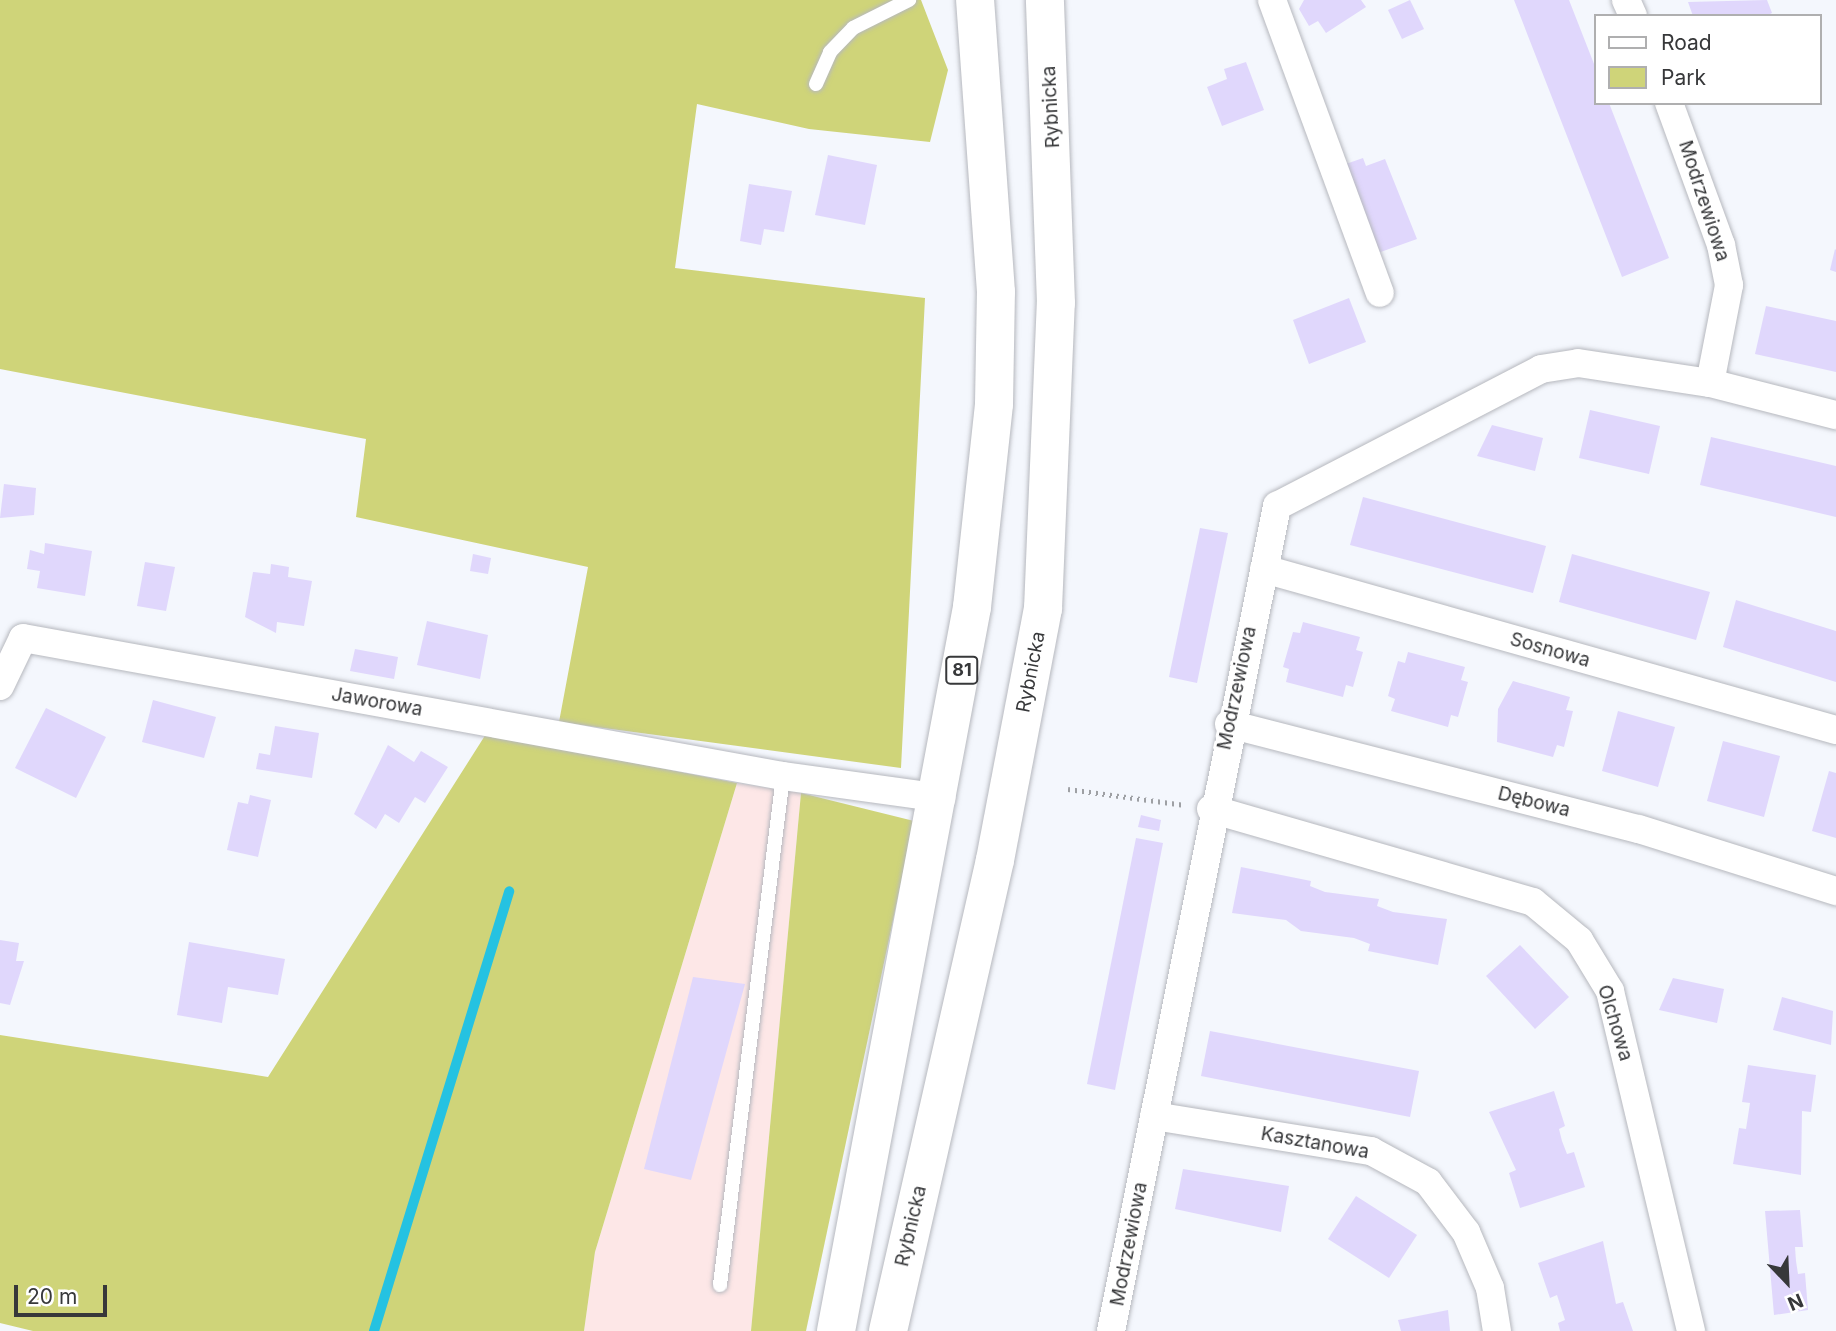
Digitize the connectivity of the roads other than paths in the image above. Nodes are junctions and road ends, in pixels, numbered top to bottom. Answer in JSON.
{"nodes":[{"id":1,"x":909,"y":0,"type":"edge"},
{"id":2,"x":975,"y":0,"type":"edge"},
{"id":3,"x":1045,"y":0,"type":"edge"},
{"id":4,"x":1272,"y":0,"type":"edge"},
{"id":5,"x":816,"y":84,"type":"dead end"},
{"id":6,"x":1670,"y":105,"type":"edge"},
{"id":7,"x":1380,"y":293,"type":"dead end"},
{"id":8,"x":1710,"y":383,"type":"junction"},
{"id":9,"x":1836,"y":415,"type":"edge"},
{"id":10,"x":1264,"y":569,"type":"junction"},
{"id":11,"x":0,"y":686,"type":"edge"},
{"id":12,"x":1229,"y":724,"type":"junction"},
{"id":13,"x":1836,"y":730,"type":"edge"},
{"id":14,"x":783,"y":776,"type":"junction"},
{"id":15,"x":940,"y":798,"type":"junction"},
{"id":16,"x":1211,"y":808,"type":"junction"},
{"id":17,"x":1836,"y":891,"type":"edge"},
{"id":18,"x":1154,"y":1116,"type":"junction"},
{"id":19,"x":720,"y":1285,"type":"dead end"},
{"id":20,"x":836,"y":1331,"type":"edge"},
{"id":21,"x":888,"y":1331,"type":"edge"},
{"id":22,"x":1111,"y":1331,"type":"edge"},
{"id":23,"x":1497,"y":1331,"type":"edge"},
{"id":24,"x":1692,"y":1331,"type":"edge"}],
"edges":[{"from":1,"to":5,"type":"lane"},
{"from":2,"to":15,"type":"main road","number":"81"},
{"from":3,"to":21,"type":"main road","name":"Rybnicka"},
{"from":4,"to":7,"type":"street"},
{"from":6,"to":8,"type":"street","name":"Modrzewiowa"},
{"from":8,"to":9,"type":"street","name":"Modrzewiowa"},
{"from":8,"to":10,"type":"street","name":"Modrzewiowa"},
{"from":10,"to":12,"type":"street","name":"Modrzewiowa"},
{"from":10,"to":13,"type":"street","name":"Sosnowa"},
{"from":11,"to":14,"type":"street","name":"Jaworowa"},
{"from":12,"to":16,"type":"street","name":"Modrzewiowa"},
{"from":12,"to":17,"type":"street","name":"Dębowa"},
{"from":14,"to":15,"type":"street"},
{"from":14,"to":19,"type":"lane"},
{"from":15,"to":20,"type":"main road","number":"81"},
{"from":16,"to":18,"type":"street","name":"Modrzewiowa"},
{"from":16,"to":24,"type":"street","name":"Olchowa"},
{"from":18,"to":22,"type":"street","name":"Modrzewiowa"},
{"from":18,"to":23,"type":"street","name":"Kasztanowa"}]}
